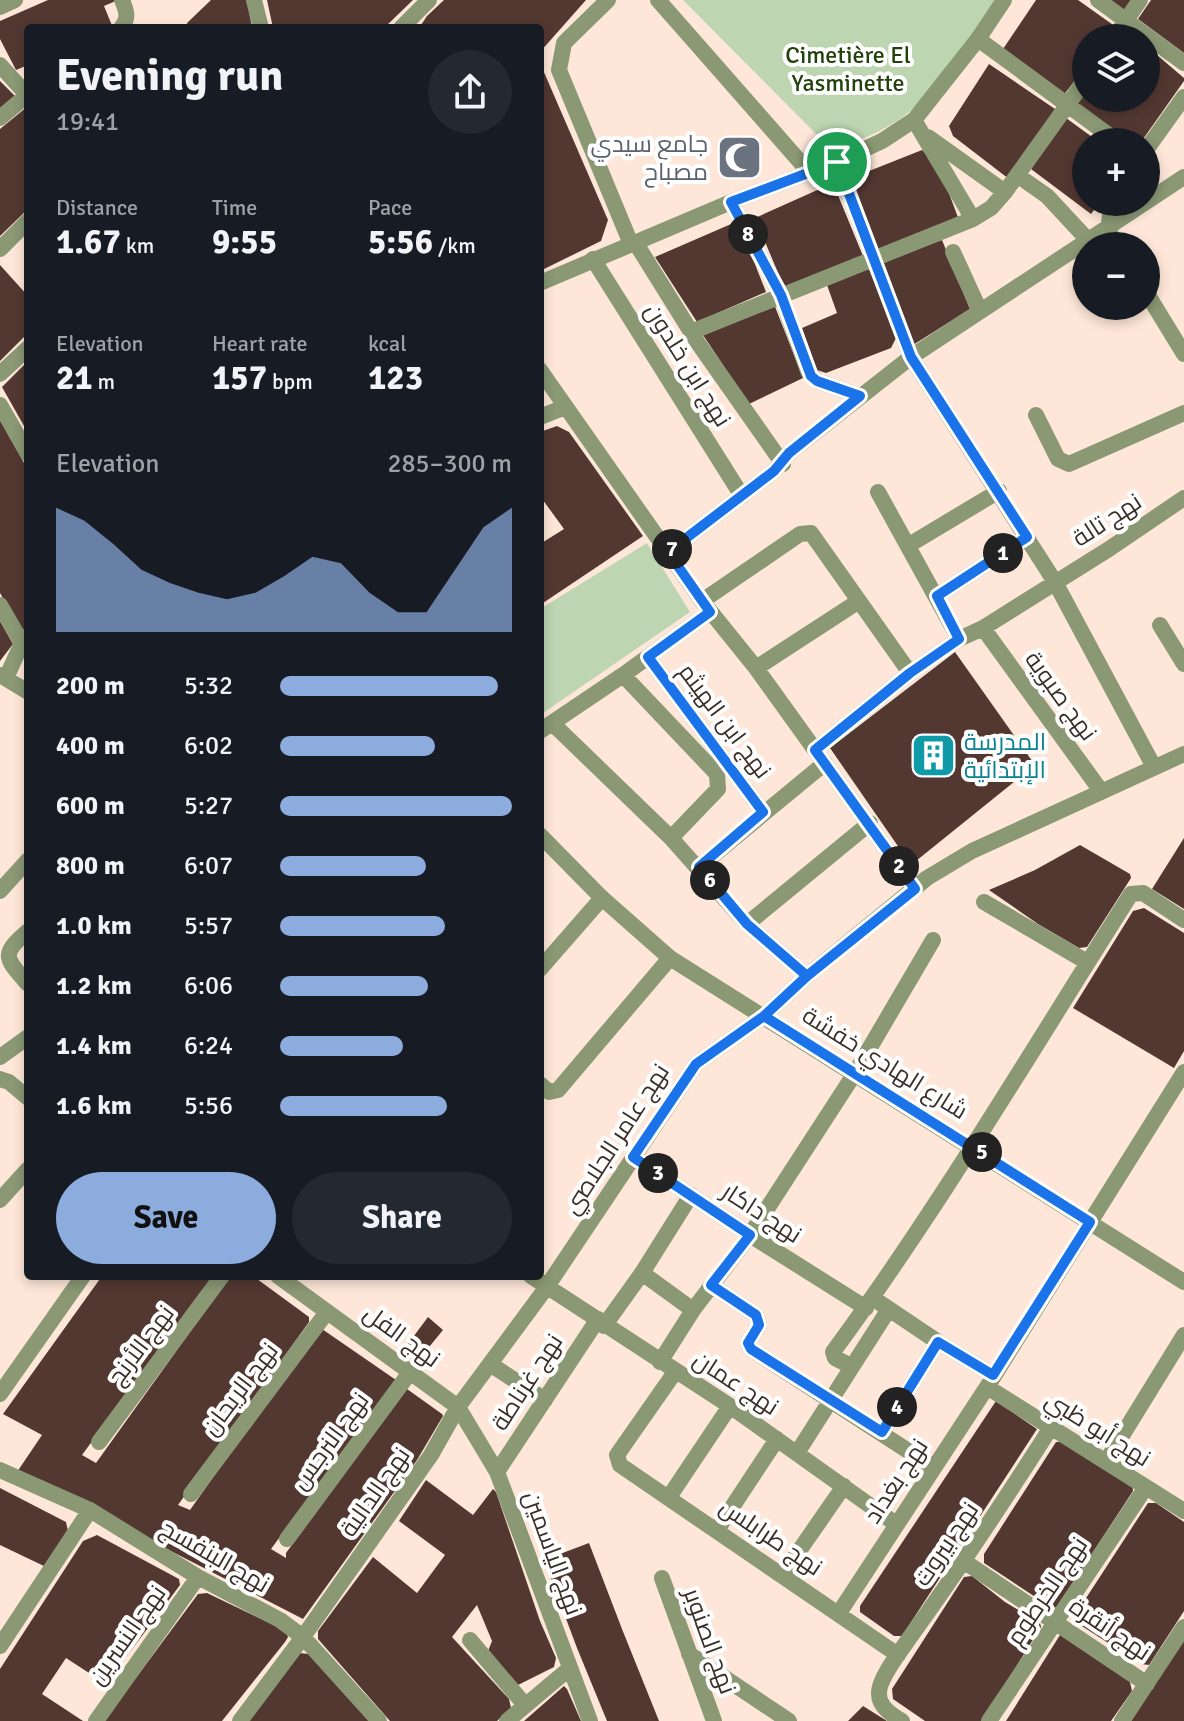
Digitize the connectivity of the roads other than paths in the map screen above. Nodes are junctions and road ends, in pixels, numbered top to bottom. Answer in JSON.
{"nodes":[{"id":1,"x":15,"y":0,"type":"edge"},
{"id":2,"x":122,"y":0,"type":"edge"},
{"id":3,"x":254,"y":0,"type":"edge"},
{"id":4,"x":429,"y":0,"type":"edge"},
{"id":5,"x":608,"y":0,"type":"edge"},
{"id":6,"x":658,"y":0,"type":"edge"},
{"id":7,"x":1004,"y":0,"type":"edge"},
{"id":8,"x":1098,"y":0,"type":"edge"},
{"id":9,"x":1140,"y":0,"type":"edge"},
{"id":10,"x":0,"y":7,"type":"edge"},
{"id":11,"x":1127,"y":20,"type":"junction"},
{"id":12,"x":124,"y":24,"type":"edge"},
{"id":13,"x":260,"y":24,"type":"edge"},
{"id":14,"x":405,"y":24,"type":"edge"},
{"id":15,"x":1124,"y":24,"type":"edge"},
{"id":16,"x":978,"y":39,"type":"junction"},
{"id":17,"x":1184,"y":63,"type":"edge"},
{"id":18,"x":0,"y":65,"type":"edge"},
{"id":19,"x":24,"y":74,"type":"edge"},
{"id":20,"x":12,"y":79,"type":"junction"},
{"id":21,"x":24,"y":92,"type":"edge"},
{"id":22,"x":1184,"y":97,"type":"edge"},
{"id":23,"x":24,"y":99,"type":"edge"},
{"id":24,"x":1072,"y":99,"type":"edge"},
{"id":25,"x":1067,"y":106,"type":"junction"},
{"id":26,"x":0,"y":118,"type":"edge"},
{"id":27,"x":914,"y":120,"type":"junction"},
{"id":28,"x":1098,"y":128,"type":"edge"},
{"id":29,"x":1160,"y":130,"type":"edge"},
{"id":30,"x":924,"y":135,"type":"junction"},
{"id":31,"x":837,"y":162,"type":"junction"},
{"id":32,"x":809,"y":172,"type":"junction"},
{"id":33,"x":1017,"y":175,"type":"junction"},
{"id":34,"x":1184,"y":177,"type":"edge"},
{"id":35,"x":1005,"y":192,"type":"junction"},
{"id":36,"x":731,"y":202,"type":"junction"},
{"id":37,"x":1110,"y":216,"type":"edge"},
{"id":38,"x":973,"y":219,"type":"junction"},
{"id":39,"x":24,"y":225,"type":"edge"},
{"id":40,"x":1108,"y":229,"type":"junction"},
{"id":41,"x":1080,"y":232,"type":"edge"},
{"id":42,"x":1102,"y":232,"type":"edge"},
{"id":43,"x":1110,"y":232,"type":"edge"},
{"id":44,"x":633,"y":243,"type":"junction"},
{"id":45,"x":0,"y":249,"type":"edge"},
{"id":46,"x":1072,"y":249,"type":"edge"},
{"id":47,"x":953,"y":252,"type":"dead end"},
{"id":48,"x":874,"y":258,"type":"junction"},
{"id":49,"x":593,"y":259,"type":"junction"},
{"id":50,"x":544,"y":281,"type":"edge"},
{"id":51,"x":781,"y":295,"type":"junction"},
{"id":52,"x":980,"y":311,"type":"junction"},
{"id":53,"x":1160,"y":313,"type":"edge"},
{"id":54,"x":691,"y":332,"type":"junction"},
{"id":55,"x":1182,"y":346,"type":"edge"},
{"id":56,"x":24,"y":352,"type":"edge"},
{"id":57,"x":911,"y":357,"type":"junction"},
{"id":58,"x":0,"y":374,"type":"edge"},
{"id":59,"x":544,"y":376,"type":"edge"},
{"id":60,"x":860,"y":396,"type":"junction"},
{"id":61,"x":0,"y":405,"type":"edge"},
{"id":62,"x":565,"y":407,"type":"junction"},
{"id":63,"x":1184,"y":413,"type":"edge"},
{"id":64,"x":544,"y":415,"type":"edge"},
{"id":65,"x":1036,"y":415,"type":"dead end"},
{"id":66,"x":24,"y":447,"type":"edge"},
{"id":67,"x":783,"y":464,"type":"junction"},
{"id":68,"x":999,"y":491,"type":"junction"},
{"id":69,"x":878,"y":492,"type":"dead end"},
{"id":70,"x":742,"y":496,"type":"junction"},
{"id":71,"x":1184,"y":498,"type":"edge"},
{"id":72,"x":1027,"y":537,"type":"junction"},
{"id":73,"x":909,"y":545,"type":"junction"},
{"id":74,"x":668,"y":552,"type":"junction"},
{"id":75,"x":1055,"y":582,"type":"junction"},
{"id":76,"x":937,"y":596,"type":"junction"},
{"id":77,"x":859,"y":601,"type":"junction"},
{"id":78,"x":0,"y":605,"type":"edge"},
{"id":79,"x":706,"y":607,"type":"junction"},
{"id":80,"x":1160,"y":625,"type":"dead end"},
{"id":81,"x":983,"y":628,"type":"junction"},
{"id":82,"x":24,"y":638,"type":"edge"},
{"id":83,"x":959,"y":639,"type":"junction"},
{"id":84,"x":24,"y":641,"type":"edge"},
{"id":85,"x":648,"y":657,"type":"junction"},
{"id":86,"x":1184,"y":664,"type":"edge"},
{"id":87,"x":756,"y":668,"type":"junction"},
{"id":88,"x":910,"y":673,"type":"junction"},
{"id":89,"x":623,"y":675,"type":"junction"},
{"id":90,"x":3,"y":677,"type":"edge"},
{"id":91,"x":24,"y":690,"type":"edge"},
{"id":92,"x":546,"y":727,"type":"edge"},
{"id":93,"x":1184,"y":754,"type":"edge"},
{"id":94,"x":820,"y":756,"type":"junction"},
{"id":95,"x":1154,"y":767,"type":"junction"},
{"id":96,"x":1101,"y":791,"type":"junction"},
{"id":97,"x":763,"y":812,"type":"junction"},
{"id":98,"x":870,"y":823,"type":"junction"},
{"id":99,"x":671,"y":838,"type":"junction"},
{"id":100,"x":544,"y":839,"type":"edge"},
{"id":101,"x":24,"y":864,"type":"edge"},
{"id":102,"x":699,"y":867,"type":"junction"},
{"id":103,"x":915,"y":889,"type":"junction"},
{"id":104,"x":0,"y":891,"type":"edge"},
{"id":105,"x":602,"y":898,"type":"junction"},
{"id":106,"x":984,"y":902,"type":"dead end"},
{"id":107,"x":1184,"y":920,"type":"edge"},
{"id":108,"x":747,"y":924,"type":"junction"},
{"id":109,"x":24,"y":934,"type":"edge"},
{"id":110,"x":933,"y":940,"type":"dead end"},
{"id":111,"x":670,"y":958,"type":"junction"},
{"id":112,"x":1087,"y":962,"type":"junction"},
{"id":113,"x":544,"y":964,"type":"edge"},
{"id":114,"x":807,"y":976,"type":"junction"},
{"id":115,"x":24,"y":980,"type":"edge"},
{"id":116,"x":764,"y":1016,"type":"junction"},
{"id":117,"x":24,"y":1040,"type":"edge"},
{"id":118,"x":0,"y":1057,"type":"edge"},
{"id":119,"x":1184,"y":1072,"type":"edge"},
{"id":120,"x":855,"y":1073,"type":"junction"},
{"id":121,"x":3,"y":1084,"type":"edge"},
{"id":122,"x":544,"y":1088,"type":"edge"},
{"id":123,"x":24,"y":1096,"type":"edge"},
{"id":124,"x":973,"y":1147,"type":"junction"},
{"id":125,"x":633,"y":1157,"type":"junction"},
{"id":126,"x":24,"y":1173,"type":"edge"},
{"id":127,"x":691,"y":1195,"type":"junction"},
{"id":128,"x":0,"y":1200,"type":"edge"},
{"id":129,"x":1090,"y":1222,"type":"junction"},
{"id":130,"x":750,"y":1235,"type":"junction"},
{"id":131,"x":642,"y":1273,"type":"junction"},
{"id":132,"x":80,"y":1280,"type":"edge"},
{"id":133,"x":219,"y":1280,"type":"edge"},
{"id":134,"x":283,"y":1280,"type":"edge"},
{"id":135,"x":536,"y":1280,"type":"edge"},
{"id":136,"x":1184,"y":1282,"type":"edge"},
{"id":137,"x":711,"y":1285,"type":"junction"},
{"id":138,"x":546,"y":1288,"type":"junction"},
{"id":139,"x":869,"y":1303,"type":"junction"},
{"id":140,"x":889,"y":1309,"type":"junction"},
{"id":141,"x":693,"y":1310,"type":"junction"},
{"id":142,"x":327,"y":1312,"type":"junction"},
{"id":143,"x":601,"y":1322,"type":"junction"},
{"id":144,"x":1184,"y":1335,"type":"edge"},
{"id":145,"x":938,"y":1342,"type":"junction"},
{"id":146,"x":660,"y":1362,"type":"junction"},
{"id":147,"x":490,"y":1364,"type":"junction"},
{"id":148,"x":851,"y":1366,"type":"junction"},
{"id":149,"x":411,"y":1371,"type":"junction"},
{"id":150,"x":675,"y":1372,"type":"junction"},
{"id":151,"x":990,"y":1381,"type":"junction"},
{"id":152,"x":0,"y":1394,"type":"edge"},
{"id":153,"x":545,"y":1400,"type":"junction"},
{"id":154,"x":832,"y":1400,"type":"junction"},
{"id":155,"x":730,"y":1406,"type":"junction"},
{"id":156,"x":458,"y":1407,"type":"junction"},
{"id":157,"x":1050,"y":1429,"type":"junction"},
{"id":158,"x":882,"y":1432,"type":"junction"},
{"id":159,"x":777,"y":1439,"type":"junction"},
{"id":160,"x":99,"y":1442,"type":"dead end"},
{"id":161,"x":797,"y":1453,"type":"junction"},
{"id":162,"x":1107,"y":1460,"type":"junction"},
{"id":163,"x":933,"y":1467,"type":"junction"},
{"id":164,"x":0,"y":1470,"type":"edge"},
{"id":165,"x":497,"y":1472,"type":"junction"},
{"id":166,"x":844,"y":1486,"type":"junction"},
{"id":167,"x":1146,"y":1487,"type":"junction"},
{"id":168,"x":191,"y":1494,"type":"dead end"},
{"id":169,"x":669,"y":1497,"type":"junction"},
{"id":170,"x":90,"y":1510,"type":"junction"},
{"id":171,"x":1184,"y":1511,"type":"edge"},
{"id":172,"x":896,"y":1524,"type":"junction"},
{"id":173,"x":717,"y":1530,"type":"junction"},
{"id":174,"x":287,"y":1539,"type":"dead end"},
{"id":175,"x":965,"y":1562,"type":"junction"},
{"id":176,"x":783,"y":1574,"type":"junction"},
{"id":177,"x":198,"y":1577,"type":"junction"},
{"id":178,"x":662,"y":1578,"type":"dead end"},
{"id":179,"x":839,"y":1613,"type":"junction"},
{"id":180,"x":1055,"y":1621,"type":"junction"},
{"id":181,"x":1184,"y":1627,"type":"edge"},
{"id":182,"x":303,"y":1637,"type":"junction"},
{"id":183,"x":470,"y":1640,"type":"dead end"},
{"id":184,"x":0,"y":1646,"type":"edge"},
{"id":185,"x":689,"y":1654,"type":"junction"},
{"id":186,"x":898,"y":1655,"type":"junction"},
{"id":187,"x":570,"y":1668,"type":"junction"},
{"id":188,"x":1147,"y":1684,"type":"junction"},
{"id":189,"x":525,"y":1705,"type":"junction"},
{"id":190,"x":96,"y":1721,"type":"edge"},
{"id":191,"x":240,"y":1721,"type":"edge"},
{"id":192,"x":379,"y":1721,"type":"edge"},
{"id":193,"x":507,"y":1721,"type":"edge"},
{"id":194,"x":590,"y":1721,"type":"edge"},
{"id":195,"x":714,"y":1721,"type":"edge"},
{"id":196,"x":789,"y":1721,"type":"edge"},
{"id":197,"x":902,"y":1721,"type":"edge"},
{"id":198,"x":989,"y":1721,"type":"edge"},
{"id":199,"x":1122,"y":1721,"type":"edge"}],
"edges":[{"from":1,"to":10,"type":"street"},
{"from":2,"to":12,"type":"street"},
{"from":3,"to":13,"type":"street"},
{"from":4,"to":14,"type":"street"},
{"from":5,"to":44,"type":"street"},
{"from":6,"to":32,"type":"street"},
{"from":7,"to":16,"type":"street"},
{"from":8,"to":11,"type":"street"},
{"from":9,"to":11,"type":"street"},
{"from":11,"to":15,"type":"street"},
{"from":11,"to":17,"type":"street"},
{"from":16,"to":25,"type":"street"},
{"from":16,"to":27,"type":"street"},
{"from":18,"to":20,"type":"street"},
{"from":19,"to":20,"type":"street"},
{"from":20,"to":21,"type":"street"},
{"from":22,"to":29,"type":"street"},
{"from":23,"to":26,"type":"street"},
{"from":24,"to":25,"type":"street"},
{"from":25,"to":28,"type":"street"},
{"from":25,"to":33,"type":"street"},
{"from":27,"to":30,"type":"street"},
{"from":27,"to":31,"type":"street"},
{"from":30,"to":35,"type":"street"},
{"from":30,"to":38,"type":"street"},
{"from":31,"to":32,"type":"street"},
{"from":31,"to":48,"type":"street"},
{"from":32,"to":36,"type":"street"},
{"from":33,"to":35,"type":"street"},
{"from":33,"to":41,"type":"street"},
{"from":34,"to":40,"type":"street"},
{"from":35,"to":38,"type":"street"},
{"from":36,"to":44,"type":"street"},
{"from":36,"to":51,"type":"street"},
{"from":37,"to":40,"type":"street"},
{"from":38,"to":48,"type":"street"},
{"from":39,"to":45,"type":"street"},
{"from":40,"to":42,"type":"street"},
{"from":40,"to":43,"type":"street"},
{"from":44,"to":49,"type":"street"},
{"from":44,"to":54,"type":"street"},
{"from":46,"to":52,"type":"street"},
{"from":47,"to":52,"type":"street"},
{"from":48,"to":51,"type":"street"},
{"from":48,"to":57,"type":"street"},
{"from":49,"to":50,"type":"street"},
{"from":49,"to":70,"type":"street","name":"نهج ابن خلدون"},
{"from":51,"to":54,"type":"street"},
{"from":51,"to":60,"type":"street"},
{"from":52,"to":57,"type":"street"},
{"from":53,"to":55,"type":"street"},
{"from":54,"to":67,"type":"street"},
{"from":56,"to":58,"type":"street"},
{"from":57,"to":60,"type":"street"},
{"from":57,"to":68,"type":"street"},
{"from":59,"to":62,"type":"street"},
{"from":60,"to":67,"type":"street"},
{"from":61,"to":66,"type":"street"},
{"from":62,"to":64,"type":"street"},
{"from":62,"to":74,"type":"street"},
{"from":63,"to":65,"type":"street"},
{"from":67,"to":70,"type":"street"},
{"from":68,"to":72,"type":"street"},
{"from":68,"to":73,"type":"street"},
{"from":69,"to":73,"type":"street"},
{"from":70,"to":74,"type":"street"},
{"from":71,"to":75,"type":"street","name":"نهج تالة"},
{"from":72,"to":75,"type":"street"},
{"from":72,"to":76,"type":"street"},
{"from":73,"to":76,"type":"street"},
{"from":74,"to":79,"type":"street"},
{"from":75,"to":81,"type":"street","name":"نهج تالة"},
{"from":75,"to":95,"type":"street"},
{"from":76,"to":83,"type":"street"},
{"from":77,"to":79,"type":"street"},
{"from":77,"to":87,"type":"street"},
{"from":77,"to":88,"type":"street"},
{"from":78,"to":82,"type":"street"},
{"from":79,"to":85,"type":"street"},
{"from":79,"to":87,"type":"street"},
{"from":80,"to":86,"type":"street"},
{"from":81,"to":83,"type":"street","name":"نهج تالة"},
{"from":81,"to":96,"type":"street","name":"نهج صبوية"},
{"from":83,"to":88,"type":"street","name":"نهج تالة"},
{"from":84,"to":90,"type":"street"},
{"from":85,"to":89,"type":"street"},
{"from":85,"to":97,"type":"street","name":"نهج ابن الهيثم"},
{"from":87,"to":94,"type":"street"},
{"from":88,"to":94,"type":"street","name":"نهج تالة"},
{"from":89,"to":92,"type":"street"},
{"from":89,"to":99,"type":"street"},
{"from":90,"to":91,"type":"street"},
{"from":92,"to":99,"type":"street"},
{"from":93,"to":95,"type":"street","name":"نهج عامر الجلاصي"},
{"from":94,"to":97,"type":"street","name":"نهج تالة"},
{"from":94,"to":98,"type":"street"},
{"from":95,"to":96,"type":"street","name":"نهج عامر الجلاصي"},
{"from":96,"to":103,"type":"street","name":"نهج عامر الجلاصي"},
{"from":97,"to":102,"type":"street","name":"نهج تالة"},
{"from":98,"to":103,"type":"street"},
{"from":98,"to":108,"type":"street"},
{"from":99,"to":102,"type":"street"},
{"from":100,"to":105,"type":"street","name":"شارع الهادي خفشة"},
{"from":101,"to":104,"type":"street"},
{"from":102,"to":108,"type":"street"},
{"from":103,"to":114,"type":"street","name":"نهج عامر الجلاصي"},
{"from":105,"to":111,"type":"street","name":"شارع الهادي خفشة"},
{"from":105,"to":113,"type":"street"},
{"from":106,"to":112,"type":"street"},
{"from":107,"to":112,"type":"street"},
{"from":108,"to":114,"type":"street"},
{"from":109,"to":115,"type":"street"},
{"from":110,"to":120,"type":"street"},
{"from":111,"to":116,"type":"street","name":"شارع الهادي خفشة"},
{"from":111,"to":122,"type":"street"},
{"from":112,"to":124,"type":"street"},
{"from":114,"to":116,"type":"street","name":"نهج عامر الجلاصي"},
{"from":116,"to":120,"type":"street","name":"شارع الهادي خفشة"},
{"from":116,"to":125,"type":"street","name":"نهج عامر الجلاصي"},
{"from":117,"to":118,"type":"street"},
{"from":119,"to":129,"type":"street","name":"نهج بغداد"},
{"from":120,"to":124,"type":"street","name":"شارع الهادي خفشة"},
{"from":120,"to":130,"type":"street"},
{"from":121,"to":123,"type":"street"},
{"from":124,"to":129,"type":"street","name":"شارع الهادي خفشة"},
{"from":124,"to":139,"type":"street"},
{"from":125,"to":127,"type":"street","name":"نهج داكار"},
{"from":125,"to":138,"type":"street","name":"نهج عامر الجلاصي"},
{"from":126,"to":128,"type":"street"},
{"from":127,"to":130,"type":"street","name":"نهج داكار"},
{"from":127,"to":131,"type":"street","name":"نهج غرناطة"},
{"from":129,"to":136,"type":"street","name":"شارع الهادي خفشة"},
{"from":129,"to":151,"type":"street","name":"نهج بغداد"},
{"from":130,"to":137,"type":"street"},
{"from":130,"to":139,"type":"street","name":"نهج داكار"},
{"from":131,"to":141,"type":"street"},
{"from":131,"to":143,"type":"street","name":"نهج غرناطة"},
{"from":132,"to":152,"type":"street"},
{"from":133,"to":160,"type":"street","name":"نهج الأرنج"},
{"from":134,"to":142,"type":"street","name":"نهج الفل"},
{"from":135,"to":138,"type":"street","name":"نهج عمان"},
{"from":137,"to":141,"type":"street"},
{"from":137,"to":154,"type":"street"},
{"from":138,"to":143,"type":"street","name":"نهج عمان"},
{"from":138,"to":147,"type":"street","name":"نهج الدالية"},
{"from":139,"to":140,"type":"street","name":"نهج أبو ظبي"},
{"from":139,"to":148,"type":"street"},
{"from":140,"to":145,"type":"street","name":"نهج أبو ظبي"},
{"from":140,"to":148,"type":"street"},
{"from":141,"to":146,"type":"street"},
{"from":142,"to":149,"type":"street","name":"نهج الفل"},
{"from":142,"to":168,"type":"street","name":"نهج الريحان"},
{"from":143,"to":146,"type":"street","name":"نهج عمان"},
{"from":143,"to":153,"type":"street","name":"نهج غرناطة"},
{"from":144,"to":162,"type":"street"},
{"from":145,"to":151,"type":"street","name":"نهج أبو ظبي"},
{"from":145,"to":158,"type":"street"},
{"from":146,"to":150,"type":"street","name":"نهج عمان"},
{"from":147,"to":153,"type":"street"},
{"from":147,"to":156,"type":"street","name":"نهج الدالية"},
{"from":148,"to":154,"type":"street"},
{"from":149,"to":156,"type":"street","name":"نهج الفل"},
{"from":149,"to":174,"type":"street","name":"نهج النرجس"},
{"from":150,"to":155,"type":"street","name":"نهج عمان"},
{"from":150,"to":169,"type":"street","name":"نهج طرابلس"},
{"from":151,"to":157,"type":"street","name":"نهج أبو ظبي"},
{"from":151,"to":163,"type":"street","name":"نهج بغداد"},
{"from":153,"to":165,"type":"street","name":"نهج غرناطة"},
{"from":154,"to":158,"type":"street"},
{"from":154,"to":161,"type":"street"},
{"from":155,"to":159,"type":"street","name":"نهج عمان"},
{"from":155,"to":169,"type":"street"},
{"from":156,"to":165,"type":"street","name":"نهج الياسمين"},
{"from":156,"to":182,"type":"street","name":"نهج الدالية"},
{"from":157,"to":162,"type":"street","name":"نهج أبو ظبي"},
{"from":157,"to":175,"type":"street","name":"نهج بيروت"},
{"from":158,"to":163,"type":"street"},
{"from":159,"to":161,"type":"street","name":"نهج عمان"},
{"from":159,"to":173,"type":"street"},
{"from":161,"to":166,"type":"street","name":"نهج عمان"},
{"from":162,"to":167,"type":"street","name":"نهج أبو ظبي"},
{"from":163,"to":172,"type":"street","name":"نهج بغداد"},
{"from":164,"to":170,"type":"street","name":"نهج البنفسج"},
{"from":165,"to":187,"type":"street","name":"نهج الياسمين"},
{"from":166,"to":172,"type":"street","name":"نهج عمان"},
{"from":166,"to":176,"type":"street"},
{"from":167,"to":171,"type":"street","name":"نهج أبو ظبي"},
{"from":167,"to":180,"type":"street","name":"نهج الخرطوم"},
{"from":169,"to":173,"type":"street","name":"نهج طرابلس"},
{"from":170,"to":177,"type":"street","name":"نهج البنفسج"},
{"from":170,"to":184,"type":"street"},
{"from":172,"to":179,"type":"street","name":"نهج بغداد"},
{"from":173,"to":176,"type":"street","name":"نهج طرابلس"},
{"from":175,"to":180,"type":"street","name":"نهج أنقرة"},
{"from":175,"to":186,"type":"street","name":"نهج بيروت"},
{"from":176,"to":179,"type":"street","name":"نهج طرابلس"},
{"from":177,"to":182,"type":"street","name":"نهج البنفسج"},
{"from":177,"to":190,"type":"street","name":"نهج النسرين"},
{"from":178,"to":185,"type":"street","name":"نهج الصنوبر"},
{"from":179,"to":186,"type":"street","name":"نهج طرابلس"},
{"from":180,"to":188,"type":"street","name":"نهج أنقرة"},
{"from":180,"to":198,"type":"street","name":"نهج الخرطوم"},
{"from":181,"to":188,"type":"street"},
{"from":182,"to":191,"type":"street","name":"نهج الدالية"},
{"from":182,"to":192,"type":"street","name":"نهج البنفسج"},
{"from":183,"to":189,"type":"street"},
{"from":185,"to":195,"type":"street","name":"نهج الصنوبر"},
{"from":185,"to":196,"type":"street"},
{"from":186,"to":197,"type":"street","name":"نهج بيروت"},
{"from":187,"to":189,"type":"street"},
{"from":187,"to":194,"type":"street","name":"نهج الياسمين"},
{"from":188,"to":199,"type":"street"},
{"from":189,"to":193,"type":"street"}]}
